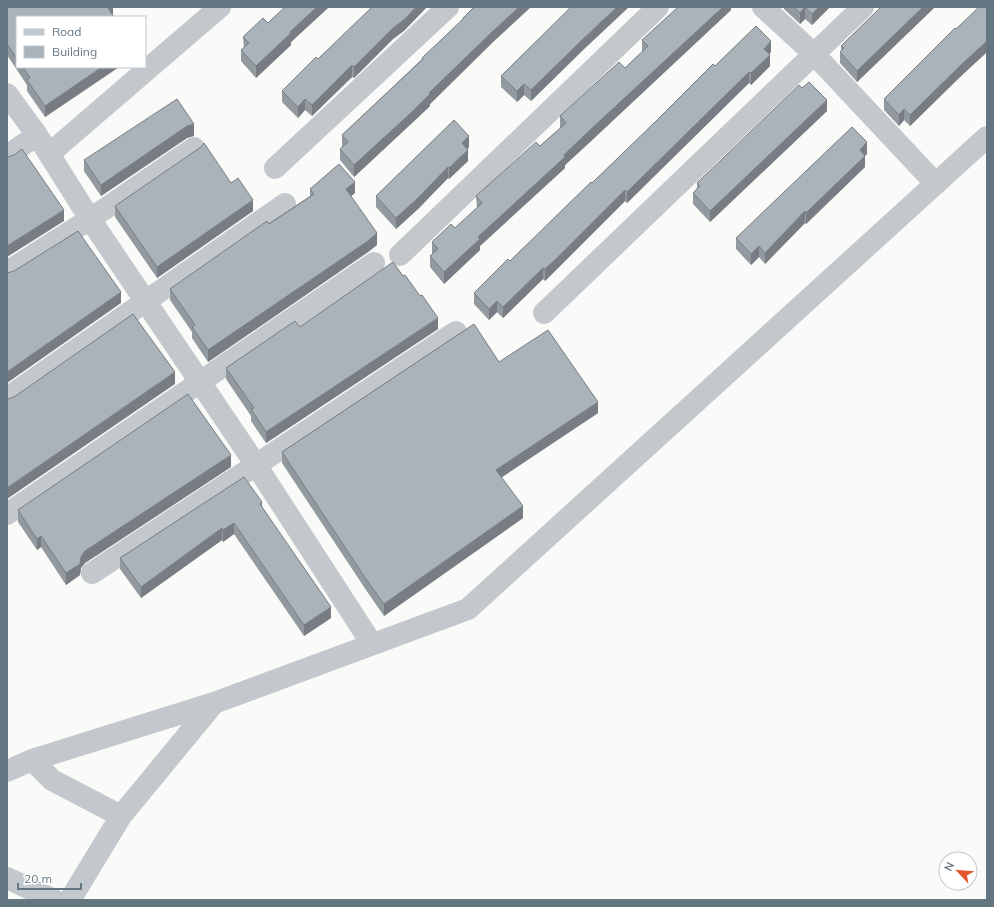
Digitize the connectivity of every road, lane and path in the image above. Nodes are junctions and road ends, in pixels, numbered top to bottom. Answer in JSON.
{"nodes":[{"id":1,"x":220,"y":7,"type":"edge"},
{"id":2,"x":448,"y":7,"type":"edge"},
{"id":3,"x":658,"y":7,"type":"edge"},
{"id":4,"x":763,"y":7,"type":"edge"},
{"id":5,"x":863,"y":7,"type":"edge"},
{"id":6,"x":814,"y":54,"type":"junction"},
{"id":7,"x":7,"y":94,"type":"edge"},
{"id":8,"x":37,"y":135,"type":"junction"},
{"id":9,"x":987,"y":137,"type":"edge"},
{"id":10,"x":194,"y":148,"type":"dead end"},
{"id":11,"x":49,"y":154,"type":"junction"},
{"id":12,"x":7,"y":156,"type":"edge"},
{"id":13,"x":275,"y":168,"type":"dead end"},
{"id":14,"x":936,"y":184,"type":"junction"},
{"id":15,"x":285,"y":204,"type":"dead end"},
{"id":16,"x":90,"y":220,"type":"junction"},
{"id":17,"x":400,"y":255,"type":"dead end"},
{"id":18,"x":374,"y":263,"type":"dead end"},
{"id":19,"x":7,"y":272,"type":"edge"},
{"id":20,"x":146,"y":301,"type":"junction"},
{"id":21,"x":544,"y":313,"type":"dead end"},
{"id":22,"x":456,"y":332,"type":"dead end"},
{"id":23,"x":200,"y":382,"type":"junction"},
{"id":24,"x":7,"y":398,"type":"edge"},
{"id":25,"x":256,"y":465,"type":"junction"},
{"id":26,"x":7,"y":514,"type":"edge"},
{"id":27,"x":92,"y":573,"type":"dead end"},
{"id":28,"x":372,"y":644,"type":"junction"},
{"id":29,"x":214,"y":703,"type":"junction"},
{"id":30,"x":32,"y":760,"type":"junction"},
{"id":31,"x":7,"y":771,"type":"edge"},
{"id":32,"x":121,"y":816,"type":"junction"},
{"id":33,"x":7,"y":878,"type":"edge"},
{"id":34,"x":54,"y":900,"type":"edge"},
{"id":35,"x":70,"y":900,"type":"edge"}],
"edges":[{"from":1,"to":11,"type":"street"},
{"from":2,"to":13,"type":"street"},
{"from":3,"to":17,"type":"street"},
{"from":4,"to":6,"type":"street"},
{"from":5,"to":6,"type":"street"},
{"from":6,"to":14,"type":"street"},
{"from":6,"to":21,"type":"street"},
{"from":7,"to":8,"type":"street"},
{"from":8,"to":11,"type":"street"},
{"from":8,"to":12,"type":"street"},
{"from":9,"to":14,"type":"street"},
{"from":10,"to":16,"type":"street"},
{"from":11,"to":16,"type":"street"},
{"from":14,"to":28,"type":"street"},
{"from":15,"to":20,"type":"street"},
{"from":16,"to":19,"type":"street"},
{"from":16,"to":20,"type":"street"},
{"from":18,"to":23,"type":"street"},
{"from":20,"to":23,"type":"street"},
{"from":20,"to":24,"type":"street"},
{"from":22,"to":25,"type":"street"},
{"from":23,"to":25,"type":"street"},
{"from":23,"to":26,"type":"street"},
{"from":25,"to":27,"type":"street"},
{"from":25,"to":28,"type":"street"},
{"from":28,"to":29,"type":"street"},
{"from":29,"to":30,"type":"street"},
{"from":29,"to":32,"type":"street"},
{"from":30,"to":31,"type":"street"},
{"from":30,"to":32,"type":"street"},
{"from":32,"to":35,"type":"street"},
{"from":33,"to":34,"type":"street"}]}
